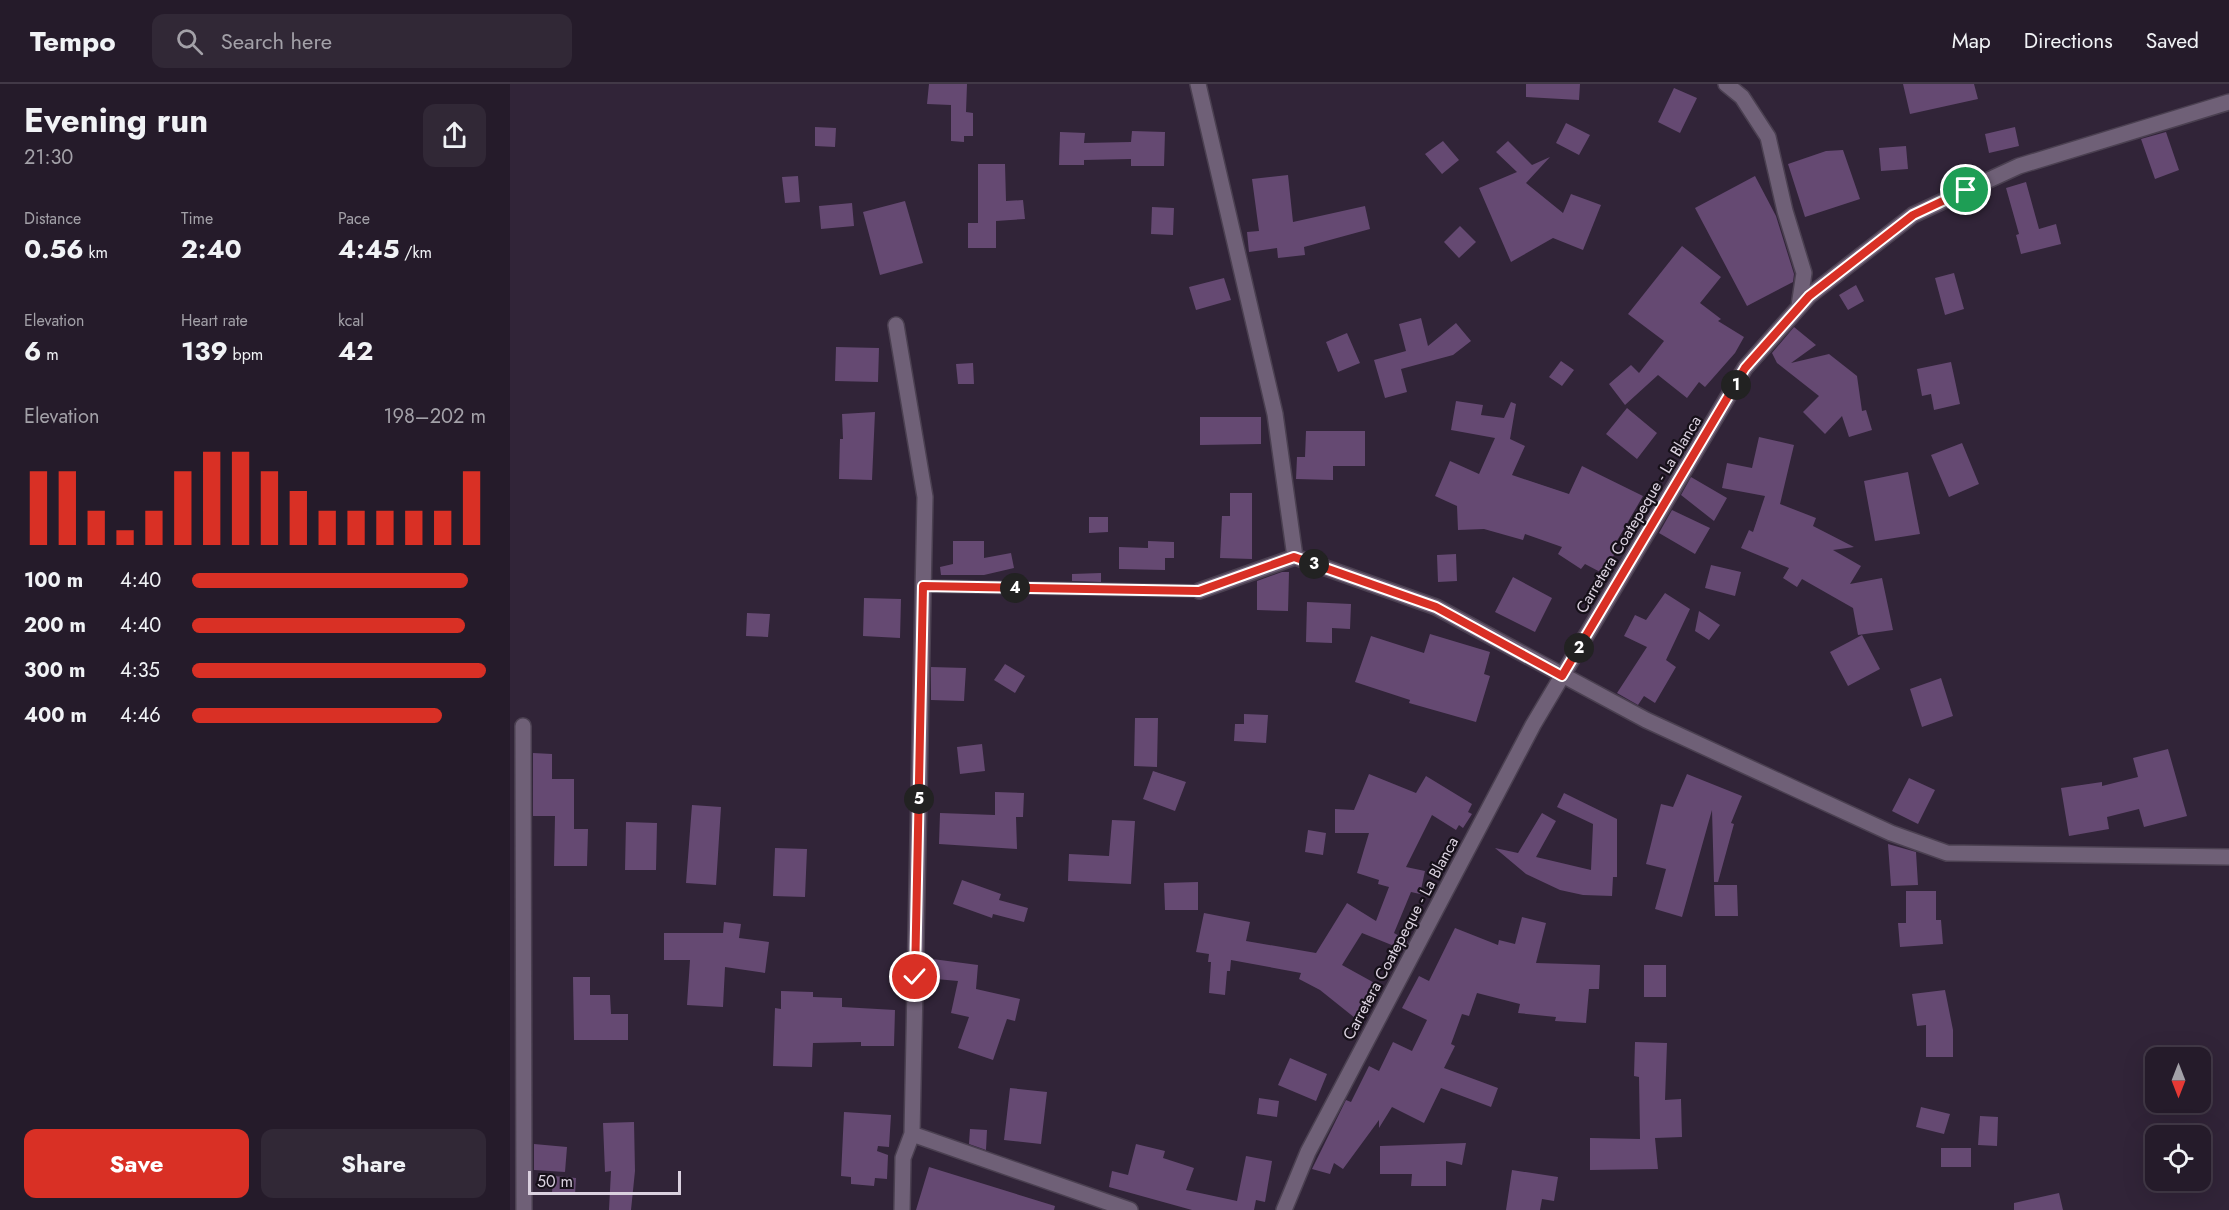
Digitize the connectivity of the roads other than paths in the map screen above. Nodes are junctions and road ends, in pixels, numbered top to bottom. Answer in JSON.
{"nodes":[{"id":1,"x":1198,"y":84,"type":"edge"},
{"id":2,"x":1726,"y":84,"type":"edge"},
{"id":3,"x":2229,"y":102,"type":"edge"},
{"id":4,"x":1798,"y":308,"type":"junction"},
{"id":5,"x":897,"y":325,"type":"dead end"},
{"id":6,"x":1294,"y":557,"type":"junction"},
{"id":7,"x":923,"y":586,"type":"junction"},
{"id":8,"x":1199,"y":591,"type":"joint"},
{"id":9,"x":1562,"y":676,"type":"junction"},
{"id":10,"x":523,"y":726,"type":"dead end"},
{"id":11,"x":2229,"y":857,"type":"edge"},
{"id":12,"x":912,"y":1134,"type":"junction"},
{"id":13,"x":524,"y":1210,"type":"edge"},
{"id":14,"x":902,"y":1210,"type":"edge"},
{"id":15,"x":1130,"y":1210,"type":"edge"},
{"id":16,"x":1284,"y":1210,"type":"edge"}],
"edges":[{"from":1,"to":6,"type":"street"},
{"from":2,"to":4,"type":"street"},
{"from":3,"to":4,"type":"street","name":"Carretera Coatepeque - La Blanca"},
{"from":4,"to":9,"type":"street","name":"Carretera Coatepeque - La Blanca"},
{"from":5,"to":7,"type":"street"},
{"from":6,"to":8,"type":"street"},
{"from":6,"to":9,"type":"street"},
{"from":7,"to":8,"type":"lane"},
{"from":7,"to":12,"type":"street"},
{"from":9,"to":11,"type":"street"},
{"from":9,"to":16,"type":"street","name":"Carretera Coatepeque - La Blanca"},
{"from":10,"to":13,"type":"street"},
{"from":12,"to":14,"type":"street"},
{"from":12,"to":15,"type":"street"}]}
